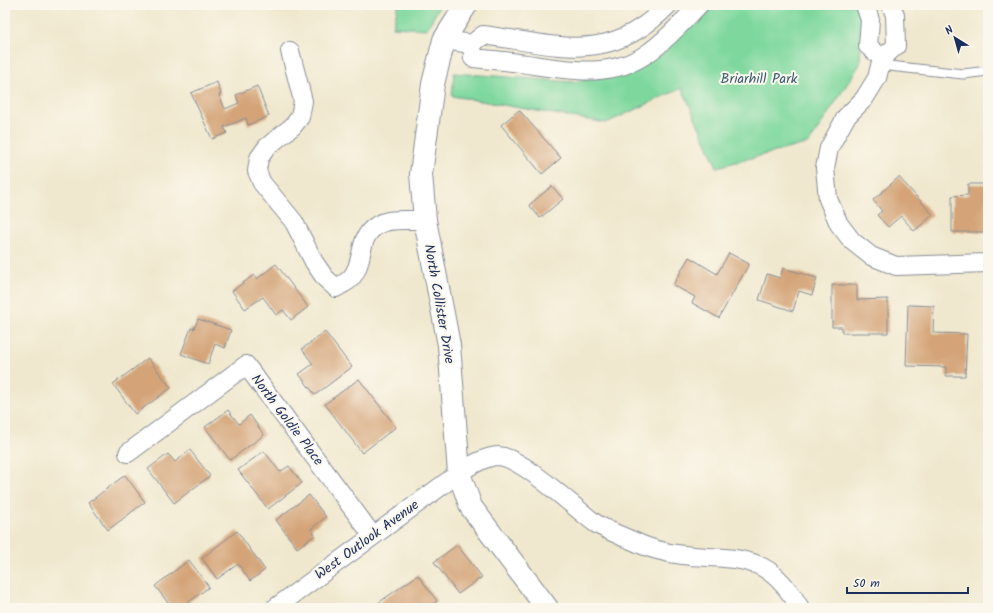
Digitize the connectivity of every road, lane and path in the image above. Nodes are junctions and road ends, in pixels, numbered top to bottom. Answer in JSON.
{"nodes":[{"id":1,"x":466,"y":5,"type":"edge"},
{"id":2,"x":668,"y":5,"type":"edge"},
{"id":3,"x":699,"y":5,"type":"edge"},
{"id":4,"x":865,"y":5,"type":"edge"},
{"id":5,"x":892,"y":5,"type":"edge"},
{"id":6,"x":444,"y":40,"type":"junction"},
{"id":7,"x":472,"y":44,"type":"junction"},
{"id":8,"x":290,"y":51,"type":"dead end"},
{"id":9,"x":881,"y":62,"type":"junction"},
{"id":10,"x":988,"y":71,"type":"edge"},
{"id":11,"x":425,"y":220,"type":"junction"},
{"id":12,"x":988,"y":263,"type":"edge"},
{"id":13,"x":128,"y":453,"type":"dead end"},
{"id":14,"x":459,"y":472,"type":"junction"},
{"id":15,"x":373,"y":536,"type":"junction"},
{"id":16,"x":275,"y":608,"type":"edge"},
{"id":17,"x":546,"y":608,"type":"edge"},
{"id":18,"x":800,"y":608,"type":"edge"}],
"edges":[{"from":1,"to":6,"type":"street","name":"North Collister Drive"},
{"from":2,"to":7,"type":"street"},
{"from":3,"to":7,"type":"street"},
{"from":4,"to":9,"type":"street"},
{"from":5,"to":9,"type":"street"},
{"from":6,"to":7,"type":"street"},
{"from":6,"to":11,"type":"street","name":"North Collister Drive"},
{"from":8,"to":11,"type":"street"},
{"from":9,"to":10,"type":"lane"},
{"from":9,"to":12,"type":"street"},
{"from":11,"to":14,"type":"street","name":"North Collister Drive"},
{"from":13,"to":15,"type":"street","name":"North Goldie Place"},
{"from":14,"to":15,"type":"street","name":"West Outlook Avenue"},
{"from":14,"to":17,"type":"street","name":"North Collister Drive"},
{"from":14,"to":18,"type":"street","name":"West Outlook Avenue"},
{"from":15,"to":16,"type":"street","name":"West Outlook Avenue"}]}
